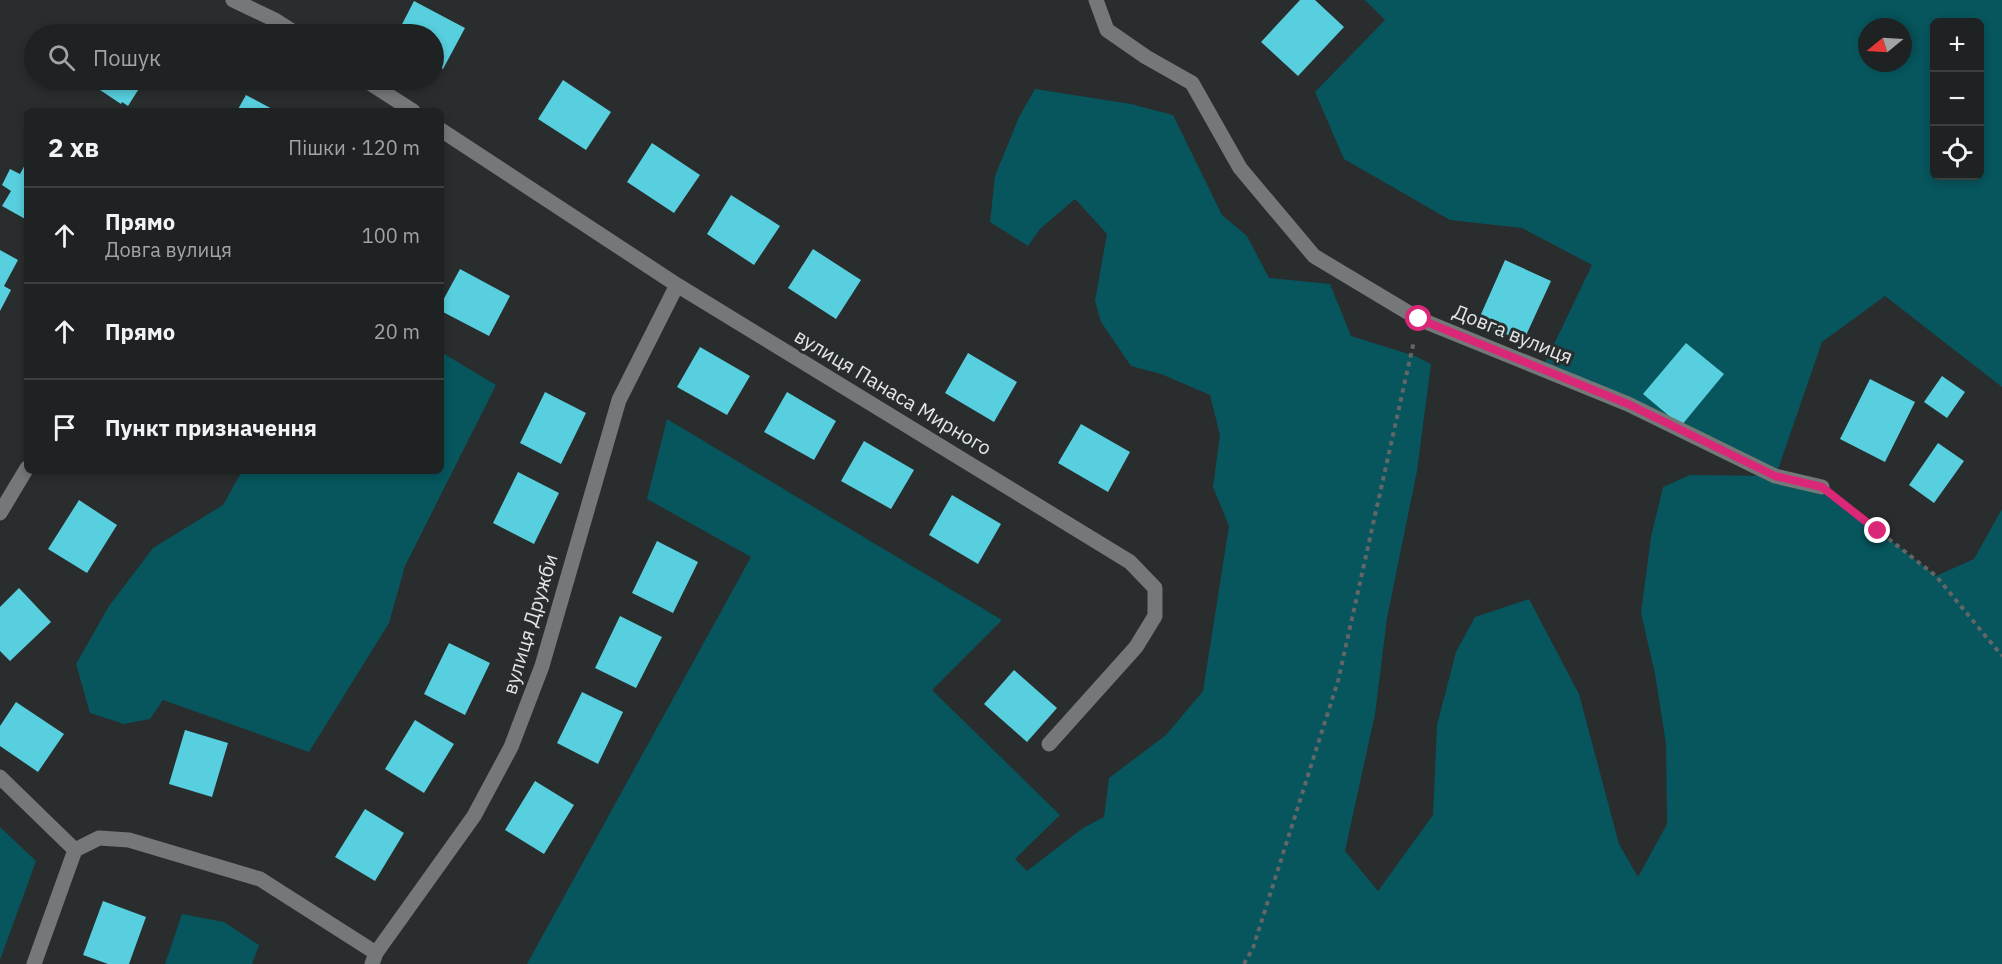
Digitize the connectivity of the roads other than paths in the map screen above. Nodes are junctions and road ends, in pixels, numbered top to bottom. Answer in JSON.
{"nodes":[{"id":1,"x":233,"y":0,"type":"edge"},
{"id":2,"x":1096,"y":0,"type":"edge"},
{"id":3,"x":281,"y":24,"type":"edge"},
{"id":4,"x":380,"y":90,"type":"edge"},
{"id":5,"x":408,"y":108,"type":"edge"},
{"id":6,"x":444,"y":132,"type":"edge"},
{"id":7,"x":677,"y":285,"type":"junction"},
{"id":8,"x":24,"y":473,"type":"edge"},
{"id":9,"x":1822,"y":487,"type":"road end"},
{"id":10,"x":0,"y":513,"type":"edge"},
{"id":11,"x":1049,"y":744,"type":"dead end"},
{"id":12,"x":0,"y":777,"type":"edge"},
{"id":13,"x":75,"y":850,"type":"junction"},
{"id":14,"x":374,"y":958,"type":"edge"},
{"id":15,"x":34,"y":964,"type":"edge"}],
"edges":[{"from":1,"to":3,"type":"street"},
{"from":2,"to":9,"type":"street","name":"Довга вулиця"},
{"from":4,"to":5,"type":"street"},
{"from":6,"to":7,"type":"street","name":"вулиця Панаса Мирного"},
{"from":7,"to":11,"type":"street","name":"вулиця Панаса Мирного"},
{"from":7,"to":14,"type":"street","name":"вулиця Дружби"},
{"from":8,"to":10,"type":"street"},
{"from":12,"to":13,"type":"street"},
{"from":13,"to":14,"type":"street","name":"вулиця Дружби"},
{"from":13,"to":15,"type":"street"}]}
